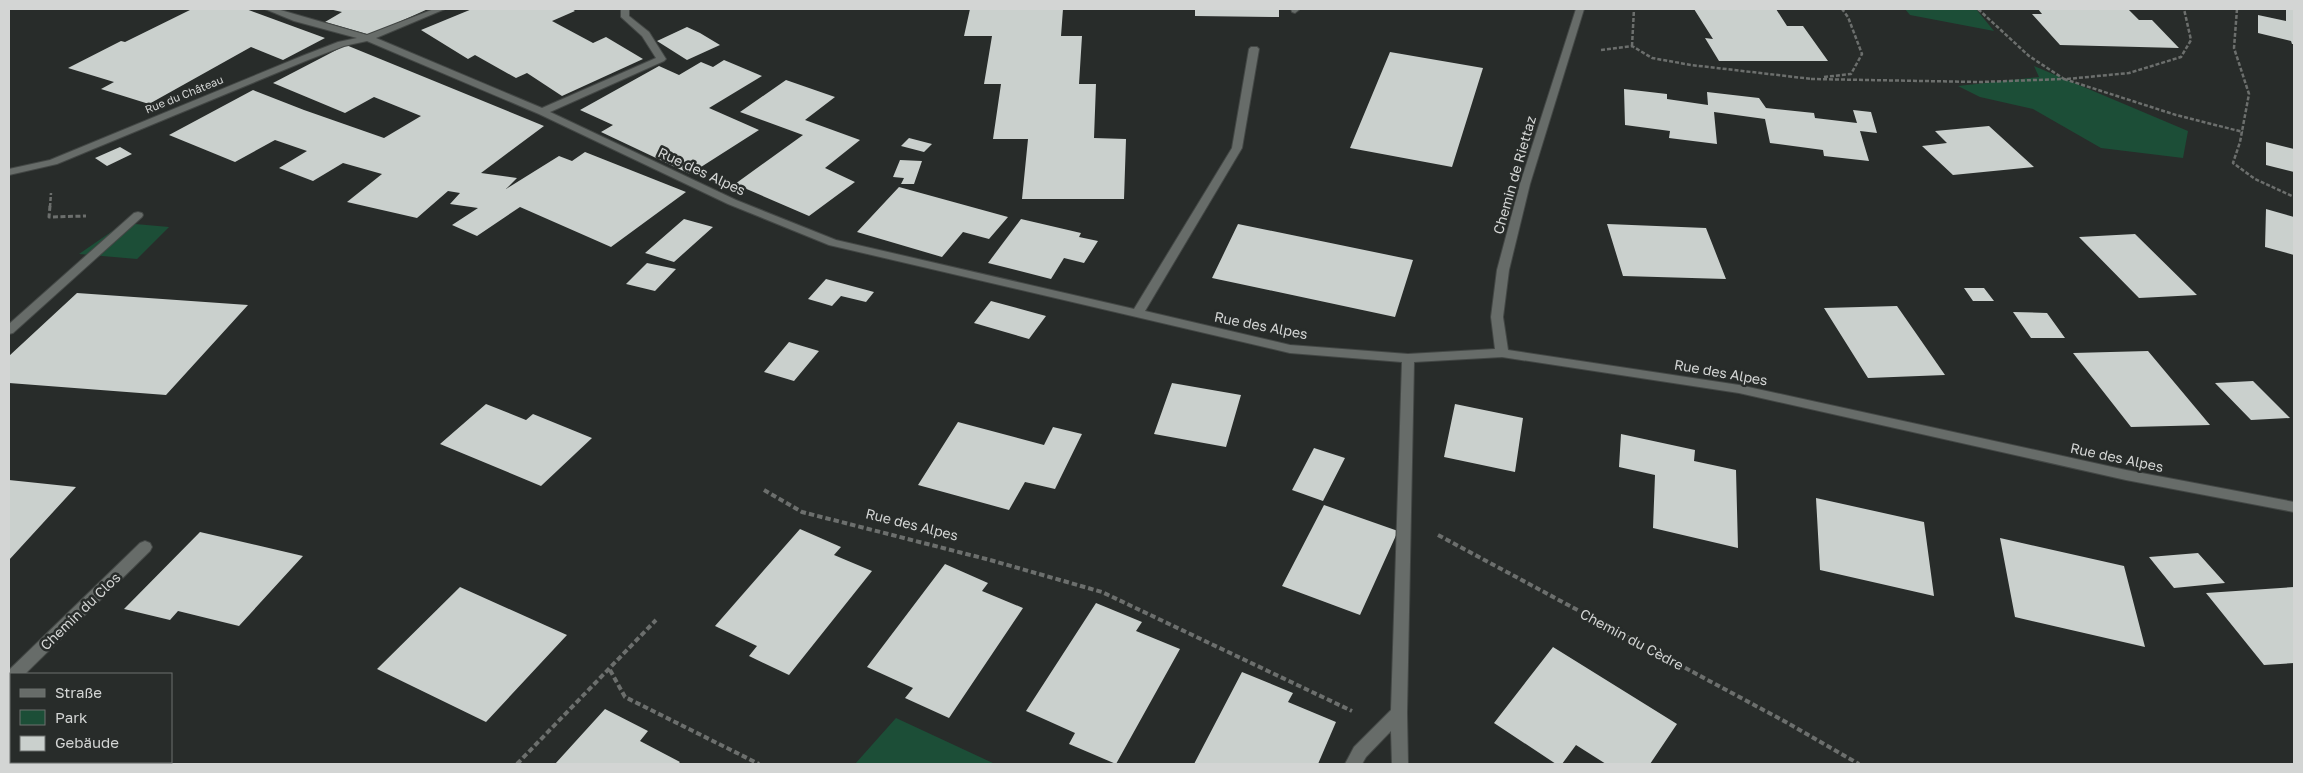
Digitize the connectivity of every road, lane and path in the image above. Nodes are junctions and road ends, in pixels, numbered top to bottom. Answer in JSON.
{"nodes":[{"id":1,"x":269,"y":9,"type":"edge"},
{"id":2,"x":441,"y":9,"type":"edge"},
{"id":3,"x":625,"y":9,"type":"edge"},
{"id":4,"x":1580,"y":9,"type":"edge"},
{"id":5,"x":1634,"y":9,"type":"edge"},
{"id":6,"x":1842,"y":9,"type":"edge"},
{"id":7,"x":1978,"y":9,"type":"edge"},
{"id":8,"x":2184,"y":9,"type":"edge"},
{"id":9,"x":2237,"y":9,"type":"edge"},
{"id":10,"x":368,"y":38,"type":"junction"},
{"id":11,"x":1632,"y":46,"type":"junction"},
{"id":12,"x":1254,"y":49,"type":"dead end"},
{"id":13,"x":1567,"y":54,"type":"junction"},
{"id":14,"x":1812,"y":79,"type":"junction"},
{"id":15,"x":2064,"y":80,"type":"junction"},
{"id":16,"x":542,"y":112,"type":"junction"},
{"id":17,"x":2242,"y":132,"type":"junction"},
{"id":18,"x":53,"y":162,"type":"junction"},
{"id":19,"x":9,"y":172,"type":"edge"},
{"id":20,"x":2294,"y":197,"type":"edge"},
{"id":21,"x":138,"y":215,"type":"joint"},
{"id":22,"x":1137,"y":314,"type":"junction"},
{"id":23,"x":9,"y":330,"type":"edge"},
{"id":24,"x":1502,"y":352,"type":"junction"},
{"id":25,"x":1408,"y":358,"type":"junction"},
{"id":26,"x":764,"y":490,"type":"dead end"},
{"id":27,"x":2294,"y":507,"type":"edge"},
{"id":28,"x":1404,"y":517,"type":"junction"},
{"id":29,"x":145,"y":547,"type":"dead end"},
{"id":30,"x":656,"y":620,"type":"dead end"},
{"id":31,"x":610,"y":670,"type":"junction"},
{"id":32,"x":16,"y":673,"type":"edge"},
{"id":33,"x":1400,"y":713,"type":"junction"},
{"id":34,"x":1383,"y":728,"type":"junction"},
{"id":35,"x":517,"y":764,"type":"edge"},
{"id":36,"x":759,"y":764,"type":"edge"},
{"id":37,"x":1353,"y":764,"type":"edge"},
{"id":38,"x":1400,"y":764,"type":"edge"},
{"id":39,"x":1859,"y":764,"type":"edge"}],
"edges":[{"from":1,"to":10,"type":"street","name":"Rue des Alpes"},
{"from":2,"to":10,"type":"street","name":"Rue du Château"},
{"from":3,"to":16,"type":"street"},
{"from":4,"to":13,"type":"street","name":"Chemin de Riettaz"},
{"from":5,"to":11,"type":"path"},
{"from":6,"to":14,"type":"path"},
{"from":7,"to":15,"type":"path"},
{"from":8,"to":15,"type":"path"},
{"from":9,"to":17,"type":"path"},
{"from":10,"to":16,"type":"street","name":"Rue des Alpes"},
{"from":10,"to":18,"type":"street","name":"Rue du Château"},
{"from":11,"to":13,"type":"path"},
{"from":11,"to":14,"type":"path"},
{"from":12,"to":22,"type":"street"},
{"from":13,"to":24,"type":"street","name":"Chemin de Riettaz"},
{"from":14,"to":15,"type":"path"},
{"from":15,"to":17,"type":"path"},
{"from":16,"to":22,"type":"street","name":"Rue des Alpes"},
{"from":17,"to":20,"type":"path"},
{"from":18,"to":19,"type":"street","name":"Rue du Château"},
{"from":18,"to":21,"type":"path"},
{"from":21,"to":23,"type":"street"},
{"from":22,"to":25,"type":"street","name":"Rue des Alpes"},
{"from":24,"to":25,"type":"street","name":"Rue des Alpes"},
{"from":24,"to":27,"type":"street","name":"Rue des Alpes"},
{"from":25,"to":28,"type":"street"},
{"from":26,"to":34,"type":"path","name":"Rue des Alpes"},
{"from":28,"to":33,"type":"street"},
{"from":28,"to":39,"type":"path","name":"Chemin du Cèdre"},
{"from":29,"to":32,"type":"street","name":"Chemin du Clos"},
{"from":30,"to":31,"type":"path"},
{"from":31,"to":35,"type":"path"},
{"from":31,"to":36,"type":"path"},
{"from":33,"to":34,"type":"street"},
{"from":33,"to":38,"type":"street"},
{"from":34,"to":37,"type":"street"}]}
